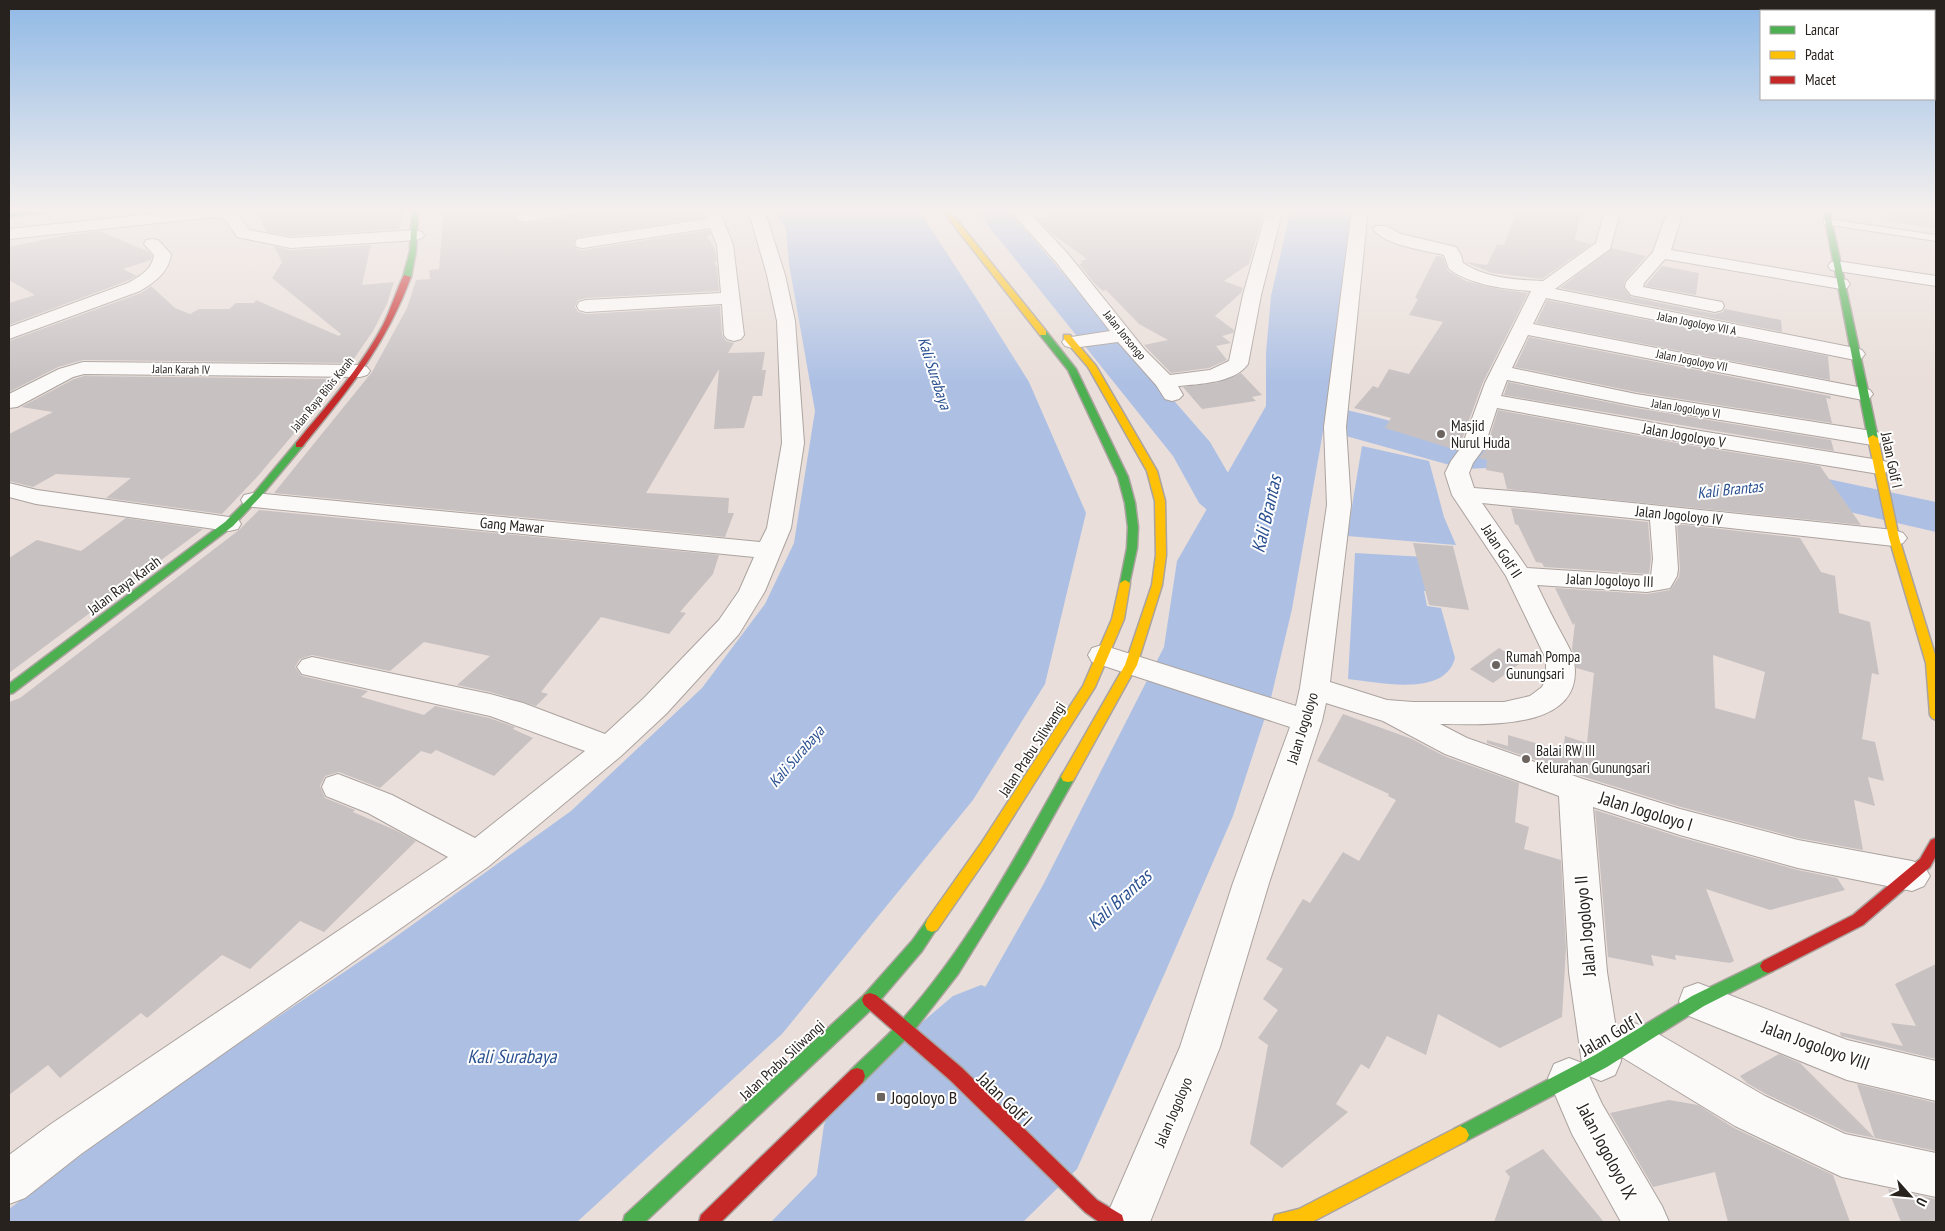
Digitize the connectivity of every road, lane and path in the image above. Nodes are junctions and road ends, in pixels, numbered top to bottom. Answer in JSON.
{"nodes":[{"id":1,"x":160,"y":266,"type":"edge"},
{"id":2,"x":410,"y":266,"type":"edge"},
{"id":3,"x":726,"y":266,"type":"edge"},
{"id":4,"x":773,"y":266,"type":"edge"},
{"id":5,"x":990,"y":266,"type":"edge"},
{"id":6,"x":1068,"y":266,"type":"edge"},
{"id":7,"x":1260,"y":266,"type":"edge"},
{"id":8,"x":1354,"y":266,"type":"edge"},
{"id":9,"x":1457,"y":266,"type":"edge"},
{"id":10,"x":1575,"y":266,"type":"edge"},
{"id":11,"x":1649,"y":266,"type":"edge"},
{"id":12,"x":1739,"y":266,"type":"edge"},
{"id":13,"x":1837,"y":266,"type":"edge"},
{"id":14,"x":1840,"y":266,"type":"edge"},
{"id":15,"x":1936,"y":281,"type":"edge"},
{"id":16,"x":1841,"y":284,"type":"junction"},
{"id":17,"x":1543,"y":289,"type":"junction"},
{"id":18,"x":729,"y":298,"type":"junction"},
{"id":19,"x":586,"y":306,"type":"dead end"},
{"id":20,"x":1715,"y":306,"type":"dead end"},
{"id":21,"x":1522,"y":328,"type":"junction"},
{"id":22,"x":9,"y":333,"type":"edge"},
{"id":23,"x":734,"y":335,"type":"dead end"},
{"id":24,"x":1121,"y":335,"type":"junction"},
{"id":25,"x":1069,"y":337,"type":"joint"},
{"id":26,"x":1855,"y":354,"type":"junction"},
{"id":27,"x":360,"y":371,"type":"junction"},
{"id":28,"x":1500,"y":372,"type":"junction"},
{"id":29,"x":14,"y":394,"type":"edge"},
{"id":30,"x":1863,"y":394,"type":"junction"},
{"id":31,"x":1490,"y":400,"type":"junction"},
{"id":32,"x":1872,"y":438,"type":"junction"},
{"id":33,"x":1878,"y":467,"type":"junction"},
{"id":34,"x":9,"y":490,"type":"edge"},
{"id":35,"x":1464,"y":495,"type":"junction"},
{"id":36,"x":253,"y":500,"type":"junction"},
{"id":37,"x":1662,"y":513,"type":"junction"},
{"id":38,"x":229,"y":524,"type":"junction"},
{"id":39,"x":1894,"y":538,"type":"junction"},
{"id":40,"x":770,"y":551,"type":"junction"},
{"id":41,"x":1519,"y":576,"type":"junction"},
{"id":42,"x":1102,"y":655,"type":"junction"},
{"id":43,"x":1934,"y":664,"type":"edge"},
{"id":44,"x":312,"y":667,"type":"dead end"},
{"id":45,"x":1140,"y":668,"type":"junction"},
{"id":46,"x":1315,"y":688,"type":"junction"},
{"id":47,"x":9,"y":690,"type":"edge"},
{"id":48,"x":1391,"y":712,"type":"junction"},
{"id":49,"x":1936,"y":715,"type":"edge"},
{"id":50,"x":1292,"y":716,"type":"junction"},
{"id":51,"x":610,"y":748,"type":"junction"},
{"id":52,"x":338,"y":787,"type":"dead end"},
{"id":53,"x":1575,"y":789,"type":"junction"},
{"id":54,"x":477,"y":856,"type":"junction"},
{"id":55,"x":1927,"y":863,"type":"edge"},
{"id":56,"x":870,"y":1000,"type":"junction"},
{"id":57,"x":1698,"y":1001,"type":"junction"},
{"id":58,"x":906,"y":1028,"type":"junction"},
{"id":59,"x":1602,"y":1060,"type":"junction"},
{"id":60,"x":1936,"y":1081,"type":"edge"},
{"id":61,"x":1936,"y":1175,"type":"edge"},
{"id":62,"x":9,"y":1182,"type":"edge"},
{"id":63,"x":1297,"y":1221,"type":"edge"},
{"id":64,"x":632,"y":1222,"type":"edge"},
{"id":65,"x":708,"y":1222,"type":"edge"},
{"id":66,"x":1115,"y":1222,"type":"edge"},
{"id":67,"x":1128,"y":1222,"type":"edge"},
{"id":68,"x":1646,"y":1222,"type":"edge"}],
"edges":[{"from":1,"to":22,"type":"street"},
{"from":2,"to":27,"type":"main road","name":"Jalan Raya Bibis Karah"},
{"from":3,"to":18,"type":"street"},
{"from":4,"to":40,"type":"street"},
{"from":5,"to":42,"type":"main road","name":"Jalan Prabu Siliwangi"},
{"from":6,"to":24,"type":"street","name":"Jalan Jorsongo"},
{"from":7,"to":24,"type":"street","name":"Jalan Jorsongo"},
{"from":8,"to":46,"type":"street","name":"Jalan Jogoloyo"},
{"from":9,"to":17,"type":"street","name":"Jalan Jogoloyo VII A"},
{"from":10,"to":17,"type":"street","name":"Jalan Golf II"},
{"from":11,"to":20,"type":"street"},
{"from":12,"to":16,"type":"street"},
{"from":13,"to":16,"type":"main road","name":"Jalan Golf I"},
{"from":14,"to":15,"type":"street"},
{"from":16,"to":26,"type":"main road","name":"Jalan Golf I"},
{"from":17,"to":21,"type":"street","name":"Jalan Golf II"},
{"from":17,"to":26,"type":"street","name":"Jalan Jogoloyo VII A"},
{"from":18,"to":19,"type":"street"},
{"from":18,"to":23,"type":"street"},
{"from":21,"to":28,"type":"street","name":"Jalan Golf II"},
{"from":21,"to":30,"type":"street","name":"Jalan Jogoloyo VII"},
{"from":24,"to":25,"type":"street"},
{"from":25,"to":45,"type":"main road"},
{"from":26,"to":30,"type":"main road","name":"Jalan Golf I"},
{"from":27,"to":29,"type":"street","name":"Jalan Karah IV"},
{"from":27,"to":36,"type":"main road","name":"Jalan Raya Bibis Karah"},
{"from":28,"to":31,"type":"street","name":"Jalan Golf II"},
{"from":28,"to":32,"type":"street","name":"Jalan Jogoloyo VI"},
{"from":30,"to":32,"type":"main road","name":"Jalan Golf I"},
{"from":31,"to":33,"type":"street","name":"Jalan Jogoloyo V"},
{"from":31,"to":35,"type":"street","name":"Jalan Golf II"},
{"from":32,"to":33,"type":"main road","name":"Jalan Golf I"},
{"from":33,"to":39,"type":"main road","name":"Jalan Golf I"},
{"from":34,"to":38,"type":"street"},
{"from":35,"to":37,"type":"street","name":"Jalan Jogoloyo IV"},
{"from":35,"to":41,"type":"street","name":"Jalan Golf II"},
{"from":36,"to":38,"type":"main road","name":"Jalan Raya Karah"},
{"from":36,"to":40,"type":"street","name":"Gang Mawar"},
{"from":37,"to":39,"type":"street","name":"Jalan Jogoloyo IV"},
{"from":37,"to":41,"type":"street","name":"Jalan Jogoloyo III"},
{"from":38,"to":47,"type":"main road","name":"Jalan Raya Karah"},
{"from":39,"to":43,"type":"main road","name":"Jalan Golf I"},
{"from":40,"to":51,"type":"street"},
{"from":41,"to":48,"type":"street","name":"Jalan Golf II"},
{"from":42,"to":45,"type":"street"},
{"from":42,"to":56,"type":"main road","name":"Jalan Prabu Siliwangi"},
{"from":43,"to":49,"type":"main road","name":"Jalan Golf I"},
{"from":44,"to":51,"type":"street"},
{"from":45,"to":50,"type":"street"},
{"from":45,"to":58,"type":"main road"},
{"from":46,"to":48,"type":"street","name":"Jalan Golf II"},
{"from":46,"to":50,"type":"street","name":"Jalan Jogoloyo"},
{"from":48,"to":53,"type":"street","name":"Jalan Jogoloyo I"},
{"from":50,"to":67,"type":"street","name":"Jalan Jogoloyo"},
{"from":51,"to":54,"type":"street"},
{"from":52,"to":54,"type":"street"},
{"from":53,"to":55,"type":"street","name":"Jalan Jogoloyo I"},
{"from":53,"to":59,"type":"street","name":"Jalan Jogoloyo II"},
{"from":54,"to":62,"type":"street"},
{"from":55,"to":57,"type":"main road","name":"Jalan Golf I"},
{"from":56,"to":58,"type":"main road","name":"Jalan Golf I"},
{"from":56,"to":64,"type":"main road","name":"Jalan Prabu Siliwangi"},
{"from":57,"to":59,"type":"main road","name":"Jalan Golf I"},
{"from":57,"to":60,"type":"street","name":"Jalan Jogoloyo VIII"},
{"from":58,"to":65,"type":"main road"},
{"from":58,"to":66,"type":"main road","name":"Jalan Golf I"},
{"from":59,"to":61,"type":"street"},
{"from":59,"to":63,"type":"main road","name":"Jalan Golf I"},
{"from":59,"to":68,"type":"street","name":"Jalan Jogoloyo IX"}]}
